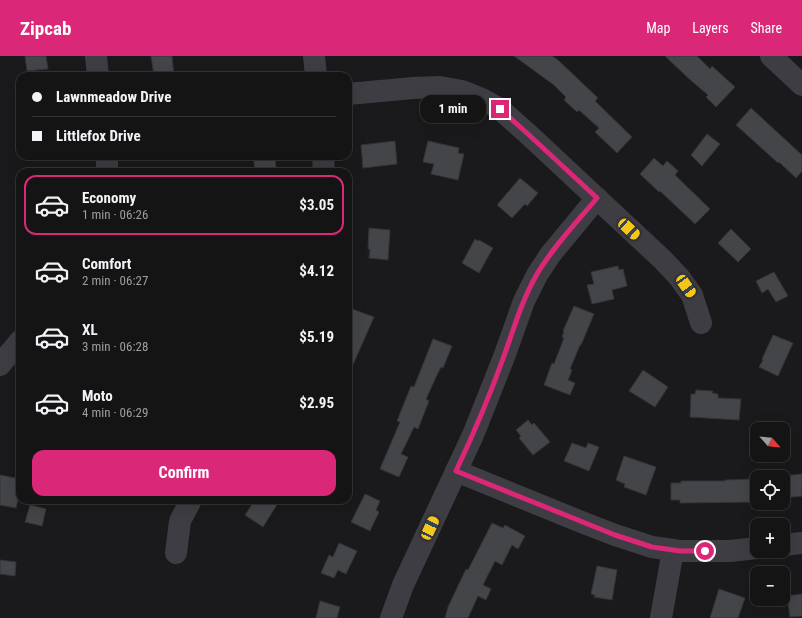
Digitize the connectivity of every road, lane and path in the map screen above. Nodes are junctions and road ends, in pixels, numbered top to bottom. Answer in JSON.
{"nodes":[{"id":1,"x":96,"y":56,"type":"edge"},
{"id":2,"x":314,"y":56,"type":"edge"},
{"id":3,"x":771,"y":56,"type":"edge"},
{"id":4,"x":98,"y":72,"type":"edge"},
{"id":5,"x":316,"y":72,"type":"edge"},
{"id":6,"x":802,"y":85,"type":"edge"},
{"id":7,"x":352,"y":94,"type":"edge"},
{"id":8,"x":597,"y":198,"type":"junction"},
{"id":9,"x":701,"y":324,"type":"dead end"},
{"id":10,"x":16,"y":347,"type":"edge"},
{"id":11,"x":0,"y":365,"type":"edge"},
{"id":12,"x":456,"y":471,"type":"junction"},
{"id":13,"x":189,"y":504,"type":"edge"},
{"id":14,"x":802,"y":543,"type":"edge"},
{"id":15,"x":790,"y":544,"type":"edge"},
{"id":16,"x":750,"y":549,"type":"edge"},
{"id":17,"x":673,"y":550,"type":"junction"},
{"id":18,"x":176,"y":553,"type":"dead end"},
{"id":19,"x":391,"y":618,"type":"edge"},
{"id":20,"x":661,"y":618,"type":"edge"}],
"edges":[{"from":1,"to":4,"type":"street"},
{"from":2,"to":5,"type":"street"},
{"from":3,"to":6,"type":"street"},
{"from":7,"to":8,"type":"street"},
{"from":8,"to":9,"type":"street"},
{"from":8,"to":12,"type":"street"},
{"from":10,"to":11,"type":"street"},
{"from":12,"to":17,"type":"street"},
{"from":12,"to":19,"type":"street"},
{"from":13,"to":18,"type":"street"},
{"from":14,"to":15,"type":"street"},
{"from":16,"to":17,"type":"street"},
{"from":17,"to":20,"type":"street"}]}
